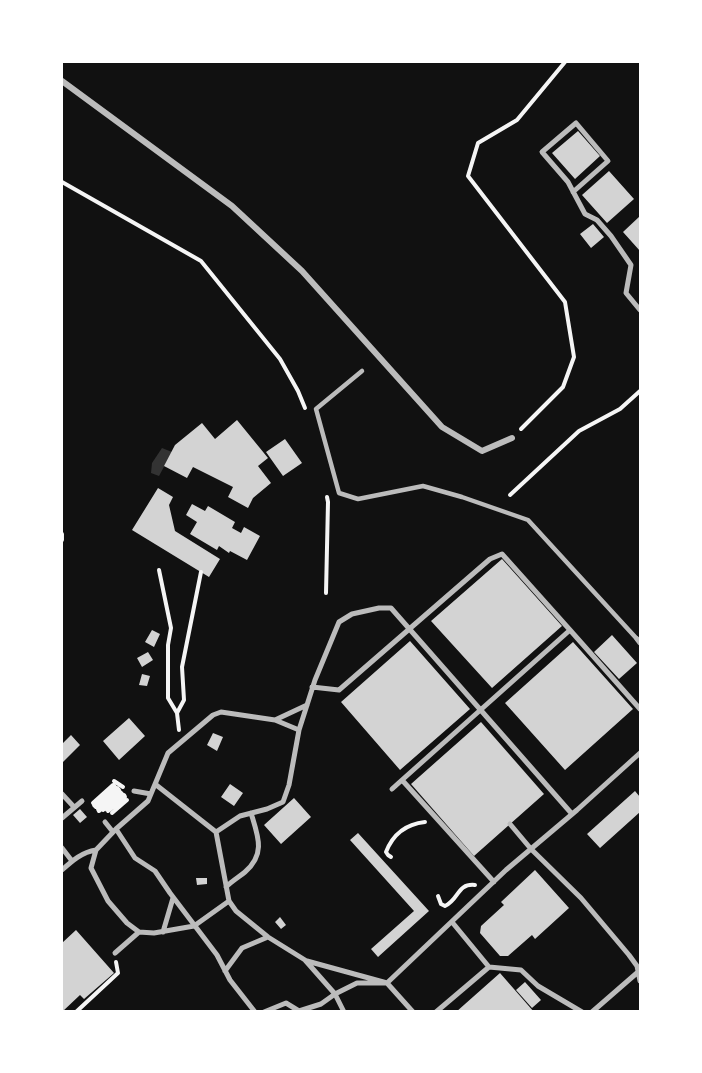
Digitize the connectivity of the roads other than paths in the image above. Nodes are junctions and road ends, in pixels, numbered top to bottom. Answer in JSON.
{"nodes":[{"id":1,"x":62,"y":81,"type":"edge"},
{"id":2,"x":573,"y":192,"type":"junction"},
{"id":3,"x":640,"y":310,"type":"edge"},
{"id":4,"x":362,"y":371,"type":"dead end"},
{"id":5,"x":512,"y":438,"type":"road end"},
{"id":6,"x":410,"y":629,"type":"junction"},
{"id":7,"x":570,"y":630,"type":"junction"},
{"id":8,"x":639,"y":641,"type":"edge"},
{"id":9,"x":312,"y":687,"type":"junction"},
{"id":10,"x":307,"y":705,"type":"junction"},
{"id":11,"x":640,"y":709,"type":"edge"},
{"id":12,"x":481,"y":710,"type":"junction"},
{"id":13,"x":275,"y":720,"type":"junction"},
{"id":14,"x":300,"y":729,"type":"junction"},
{"id":15,"x":297,"y":742,"type":"junction"},
{"id":16,"x":306,"y":744,"type":"dead end"},
{"id":17,"x":640,"y":753,"type":"edge"},
{"id":18,"x":402,"y":780,"type":"junction"},
{"id":19,"x":155,"y":784,"type":"junction"},
{"id":20,"x":392,"y":789,"type":"dead end"},
{"id":21,"x":134,"y":791,"type":"dead end"},
{"id":22,"x":62,"y":794,"type":"edge"},
{"id":23,"x":151,"y":794,"type":"junction"},
{"id":24,"x":82,"y":801,"type":"dead end"},
{"id":25,"x":74,"y":807,"type":"junction"},
{"id":26,"x":251,"y":813,"type":"junction"},
{"id":27,"x":572,"y":814,"type":"junction"},
{"id":28,"x":62,"y":818,"type":"edge"},
{"id":29,"x":104,"y":819,"type":"road end"},
{"id":30,"x":510,"y":824,"type":"dead end"},
{"id":31,"x":114,"y":830,"type":"junction"},
{"id":32,"x":216,"y":832,"type":"junction"},
{"id":33,"x":531,"y":849,"type":"junction"},
{"id":34,"x":62,"y":850,"type":"edge"},
{"id":35,"x":96,"y":850,"type":"junction"},
{"id":36,"x":72,"y":861,"type":"junction"},
{"id":37,"x":62,"y":870,"type":"edge"},
{"id":38,"x":494,"y":882,"type":"junction"},
{"id":39,"x":226,"y":887,"type":"junction"},
{"id":40,"x":173,"y":898,"type":"junction"},
{"id":41,"x":229,"y":901,"type":"junction"},
{"id":42,"x":452,"y":922,"type":"junction"},
{"id":43,"x":194,"y":926,"type":"junction"},
{"id":44,"x":139,"y":932,"type":"junction"},
{"id":45,"x":163,"y":932,"type":"junction"},
{"id":46,"x":268,"y":937,"type":"junction"},
{"id":47,"x":114,"y":953,"type":"road end"},
{"id":48,"x":305,"y":960,"type":"junction"},
{"id":49,"x":489,"y":967,"type":"junction"},
{"id":50,"x":225,"y":971,"type":"junction"},
{"id":51,"x":638,"y":972,"type":"junction"},
{"id":52,"x":640,"y":981,"type":"edge"},
{"id":53,"x":387,"y":983,"type":"junction"},
{"id":54,"x":335,"y":994,"type":"junction"},
{"id":55,"x":255,"y":1011,"type":"edge"},
{"id":56,"x":264,"y":1011,"type":"edge"},
{"id":57,"x":344,"y":1011,"type":"edge"},
{"id":58,"x":412,"y":1011,"type":"edge"},
{"id":59,"x":436,"y":1011,"type":"edge"},
{"id":60,"x":582,"y":1011,"type":"edge"},
{"id":61,"x":592,"y":1011,"type":"edge"}],
"edges":[{"from":1,"to":5,"type":"street"},
{"from":2,"to":2,"type":"street"},
{"from":2,"to":3,"type":"street"},
{"from":4,"to":8,"type":"lane"},
{"from":6,"to":7,"type":"street"},
{"from":6,"to":9,"type":"street"},
{"from":6,"to":9,"type":"street"},
{"from":6,"to":12,"type":"street"},
{"from":7,"to":11,"type":"street"},
{"from":7,"to":12,"type":"street"},
{"from":9,"to":10,"type":"street"},
{"from":10,"to":13,"type":"street"},
{"from":10,"to":14,"type":"street"},
{"from":12,"to":18,"type":"street"},
{"from":12,"to":27,"type":"street"},
{"from":13,"to":14,"type":"street"},
{"from":13,"to":19,"type":"street"},
{"from":14,"to":15,"type":"street"},
{"from":15,"to":16,"type":"street"},
{"from":15,"to":26,"type":"street"},
{"from":17,"to":27,"type":"street"},
{"from":18,"to":20,"type":"street"},
{"from":18,"to":38,"type":"street"},
{"from":19,"to":23,"type":"street"},
{"from":19,"to":32,"type":"street"},
{"from":21,"to":23,"type":"street"},
{"from":22,"to":25,"type":"street"},
{"from":23,"to":31,"type":"street"},
{"from":24,"to":25,"type":"street"},
{"from":25,"to":28,"type":"street"},
{"from":26,"to":32,"type":"street"},
{"from":26,"to":39,"type":"street"},
{"from":27,"to":33,"type":"street"},
{"from":29,"to":31,"type":"street"},
{"from":30,"to":33,"type":"street"},
{"from":31,"to":35,"type":"street"},
{"from":31,"to":40,"type":"street"},
{"from":32,"to":39,"type":"street"},
{"from":33,"to":38,"type":"street"},
{"from":33,"to":51,"type":"street"},
{"from":34,"to":36,"type":"street"},
{"from":35,"to":36,"type":"street"},
{"from":35,"to":44,"type":"street"},
{"from":36,"to":37,"type":"street"},
{"from":38,"to":42,"type":"street"},
{"from":39,"to":41,"type":"street"},
{"from":40,"to":43,"type":"street"},
{"from":40,"to":45,"type":"street"},
{"from":41,"to":43,"type":"street"},
{"from":41,"to":46,"type":"street"},
{"from":42,"to":49,"type":"street"},
{"from":42,"to":53,"type":"street"},
{"from":43,"to":45,"type":"street"},
{"from":43,"to":50,"type":"street"},
{"from":44,"to":45,"type":"street"},
{"from":44,"to":47,"type":"street"},
{"from":46,"to":48,"type":"street"},
{"from":46,"to":50,"type":"street"},
{"from":48,"to":53,"type":"street"},
{"from":48,"to":54,"type":"street"},
{"from":49,"to":59,"type":"street"},
{"from":49,"to":60,"type":"street"},
{"from":50,"to":55,"type":"street"},
{"from":51,"to":52,"type":"street"},
{"from":51,"to":61,"type":"street"},
{"from":53,"to":54,"type":"street"},
{"from":53,"to":58,"type":"street"},
{"from":54,"to":56,"type":"street"},
{"from":54,"to":57,"type":"street"}]}
